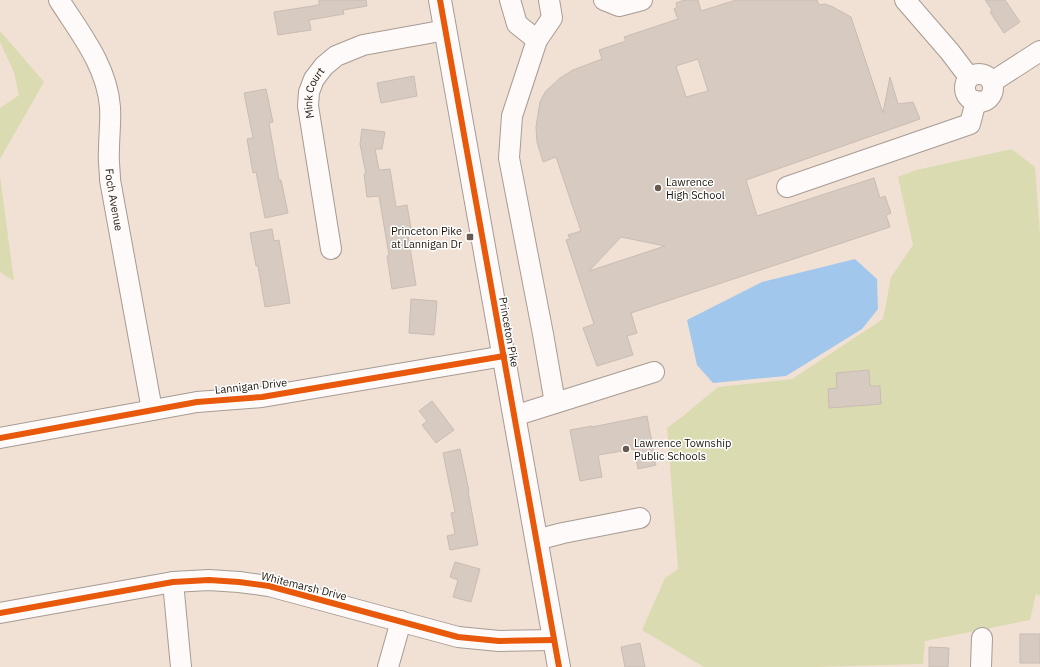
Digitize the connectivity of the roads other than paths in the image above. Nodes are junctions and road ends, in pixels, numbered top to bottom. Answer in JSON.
{"nodes":[{"id":1,"x":59,"y":0,"type":"edge"},
{"id":2,"x":440,"y":0,"type":"edge"},
{"id":3,"x":510,"y":0,"type":"edge"},
{"id":4,"x":549,"y":0,"type":"edge"},
{"id":5,"x":604,"y":0,"type":"edge"},
{"id":6,"x":642,"y":0,"type":"edge"},
{"id":7,"x":905,"y":0,"type":"edge"},
{"id":8,"x":446,"y":30,"type":"junction"},
{"id":9,"x":537,"y":40,"type":"junction"},
{"id":10,"x":1040,"y":51,"type":"edge"},
{"id":11,"x":970,"y":77,"type":"junction"},
{"id":12,"x":999,"y":77,"type":"junction"},
{"id":13,"x":976,"y":101,"type":"junction"},
{"id":14,"x":787,"y":187,"type":"dead end"},
{"id":15,"x":331,"y":249,"type":"dead end"},
{"id":16,"x":504,"y":356,"type":"junction"},
{"id":17,"x":654,"y":372,"type":"dead end"},
{"id":18,"x":555,"y":403,"type":"junction"},
{"id":19,"x":152,"y":410,"type":"junction"},
{"id":20,"x":514,"y":416,"type":"junction"},
{"id":21,"x":0,"y":438,"type":"edge"},
{"id":22,"x":640,"y":518,"type":"dead end"},
{"id":23,"x":536,"y":540,"type":"junction"},
{"id":24,"x":173,"y":582,"type":"junction"},
{"id":25,"x":0,"y":612,"type":"edge"},
{"id":26,"x":401,"y":621,"type":"junction"},
{"id":27,"x":982,"y":638,"type":"dead end"},
{"id":28,"x":554,"y":640,"type":"junction"},
{"id":29,"x":181,"y":667,"type":"edge"},
{"id":30,"x":388,"y":667,"type":"edge"},
{"id":31,"x":559,"y":667,"type":"edge"},
{"id":32,"x":981,"y":667,"type":"edge"}],
"edges":[{"from":1,"to":19,"type":"street","name":"Foch Avenue"},
{"from":2,"to":8,"type":"main road","name":"Princeton Pike"},
{"from":3,"to":9,"type":"street"},
{"from":4,"to":9,"type":"street"},
{"from":5,"to":6,"type":"street"},
{"from":7,"to":11,"type":"street"},
{"from":8,"to":15,"type":"street","name":"Mink Court"},
{"from":8,"to":16,"type":"main road","name":"Princeton Pike"},
{"from":9,"to":18,"type":"street"},
{"from":10,"to":12,"type":"street"},
{"from":11,"to":12,"type":"street"},
{"from":11,"to":13,"type":"street"},
{"from":12,"to":13,"type":"street"},
{"from":13,"to":14,"type":"street"},
{"from":16,"to":19,"type":"street","name":"Lannigan Drive"},
{"from":16,"to":20,"type":"main road","name":"Princeton Pike"},
{"from":17,"to":18,"type":"street"},
{"from":18,"to":20,"type":"street"},
{"from":19,"to":21,"type":"street","name":"Lannigan Drive"},
{"from":20,"to":23,"type":"main road","name":"Princeton Pike"},
{"from":22,"to":23,"type":"street"},
{"from":23,"to":28,"type":"main road","name":"Princeton Pike"},
{"from":24,"to":25,"type":"street","name":"Whitemarsh Drive"},
{"from":24,"to":26,"type":"street","name":"Whitemarsh Drive"},
{"from":24,"to":29,"type":"street"},
{"from":26,"to":28,"type":"street","name":"Whitemarsh Drive"},
{"from":26,"to":30,"type":"street"},
{"from":27,"to":32,"type":"street"},
{"from":28,"to":31,"type":"main road","name":"Princeton Pike"}]}
